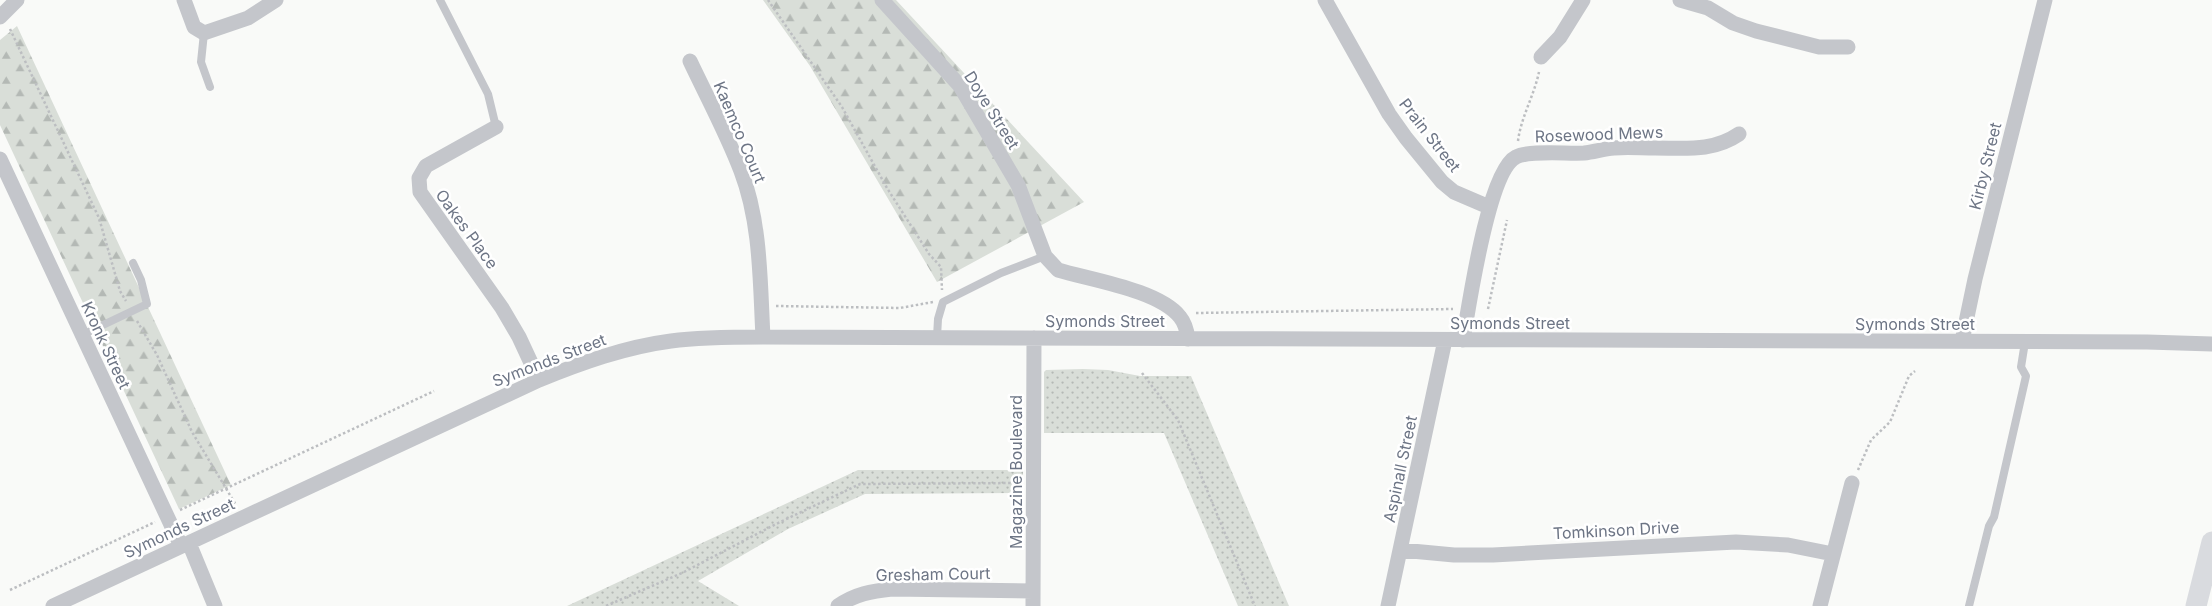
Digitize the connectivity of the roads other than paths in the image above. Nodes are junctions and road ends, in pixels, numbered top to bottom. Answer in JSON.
{"nodes":[{"id":1,"x":16,"y":0,"type":"edge"},
{"id":2,"x":184,"y":0,"type":"edge"},
{"id":3,"x":276,"y":0,"type":"edge"},
{"id":4,"x":440,"y":0,"type":"edge"},
{"id":5,"x":882,"y":0,"type":"edge"},
{"id":6,"x":1325,"y":0,"type":"edge"},
{"id":7,"x":1583,"y":0,"type":"edge"},
{"id":8,"x":1680,"y":0,"type":"edge"},
{"id":9,"x":2045,"y":0,"type":"edge"},
{"id":10,"x":4,"y":21,"type":"edge"},
{"id":11,"x":204,"y":33,"type":"junction"},
{"id":12,"x":1848,"y":47,"type":"dead end"},
{"id":13,"x":1541,"y":57,"type":"road end"},
{"id":14,"x":690,"y":61,"type":"dead end"},
{"id":15,"x":210,"y":87,"type":"dead end"},
{"id":16,"x":496,"y":127,"type":"joint"},
{"id":17,"x":1739,"y":134,"type":"dead end"},
{"id":18,"x":0,"y":159,"type":"edge"},
{"id":19,"x":1489,"y":207,"type":"junction"},
{"id":20,"x":1045,"y":256,"type":"junction"},
{"id":21,"x":133,"y":263,"type":"dead end"},
{"id":22,"x":82,"y":335,"type":"junction"},
{"id":23,"x":762,"y":337,"type":"junction"},
{"id":24,"x":937,"y":337,"type":"junction"},
{"id":25,"x":1034,"y":338,"type":"junction"},
{"id":26,"x":1188,"y":338,"type":"junction"},
{"id":27,"x":1445,"y":340,"type":"junction"},
{"id":28,"x":1463,"y":340,"type":"junction"},
{"id":29,"x":1962,"y":341,"type":"junction"},
{"id":30,"x":2024,"y":342,"type":"junction"},
{"id":31,"x":2212,"y":344,"type":"edge"},
{"id":32,"x":539,"y":380,"type":"junction"},
{"id":33,"x":1852,"y":483,"type":"road end"},
{"id":34,"x":2212,"y":542,"type":"edge"},
{"id":35,"x":185,"y":544,"type":"junction"},
{"id":36,"x":1401,"y":550,"type":"junction"},
{"id":37,"x":1832,"y":554,"type":"junction"},
{"id":38,"x":1033,"y":598,"type":"edge"},
{"id":39,"x":53,"y":606,"type":"edge"},
{"id":40,"x":215,"y":606,"type":"edge"},
{"id":41,"x":838,"y":606,"type":"edge"},
{"id":42,"x":1388,"y":606,"type":"edge"},
{"id":43,"x":1820,"y":606,"type":"edge"},
{"id":44,"x":1969,"y":606,"type":"edge"},
{"id":45,"x":2196,"y":606,"type":"edge"}],
"edges":[{"from":1,"to":10,"type":"street"},
{"from":2,"to":11,"type":"street"},
{"from":3,"to":11,"type":"street"},
{"from":4,"to":16,"type":"lane"},
{"from":5,"to":20,"type":"street","name":"Doye Street"},
{"from":6,"to":19,"type":"street","name":"Prain Street"},
{"from":7,"to":13,"type":"street"},
{"from":8,"to":12,"type":"street"},
{"from":9,"to":29,"type":"street","name":"Kirby Street"},
{"from":11,"to":15,"type":"lane"},
{"from":14,"to":23,"type":"street","name":"Kaemco Court"},
{"from":16,"to":32,"type":"street","name":"Oakes Place"},
{"from":17,"to":19,"type":"street","name":"Rosewood Mews"},
{"from":18,"to":22,"type":"street","name":"Kronk Street"},
{"from":19,"to":28,"type":"street"},
{"from":20,"to":24,"type":"lane"},
{"from":20,"to":26,"type":"street","name":"Doye Street"},
{"from":21,"to":22,"type":"lane"},
{"from":22,"to":35,"type":"street","name":"Kronk Street"},
{"from":23,"to":24,"type":"street","name":"Symonds Street"},
{"from":23,"to":32,"type":"street","name":"Symonds Street"},
{"from":24,"to":25,"type":"street","name":"Symonds Street"},
{"from":25,"to":26,"type":"street","name":"Symonds Street"},
{"from":25,"to":38,"type":"street","name":"Magazine Boulevard"},
{"from":26,"to":27,"type":"street","name":"Symonds Street"},
{"from":27,"to":28,"type":"street","name":"Symonds Street"},
{"from":27,"to":36,"type":"street","name":"Aspinall Street"},
{"from":28,"to":29,"type":"street","name":"Symonds Street"},
{"from":29,"to":30,"type":"street","name":"Symonds Street"},
{"from":30,"to":31,"type":"street","name":"Symonds Street"},
{"from":30,"to":44,"type":"lane"},
{"from":32,"to":35,"type":"street","name":"Symonds Street"},
{"from":33,"to":37,"type":"street"},
{"from":34,"to":45,"type":"main road"},
{"from":35,"to":39,"type":"street","name":"Symonds Street"},
{"from":35,"to":40,"type":"street","name":"Kronk Street"},
{"from":36,"to":37,"type":"street","name":"Tomkinson Drive"},
{"from":36,"to":42,"type":"street","name":"Aspinall Street"},
{"from":37,"to":43,"type":"street"},
{"from":38,"to":41,"type":"street","name":"Gresham Court"}]}
